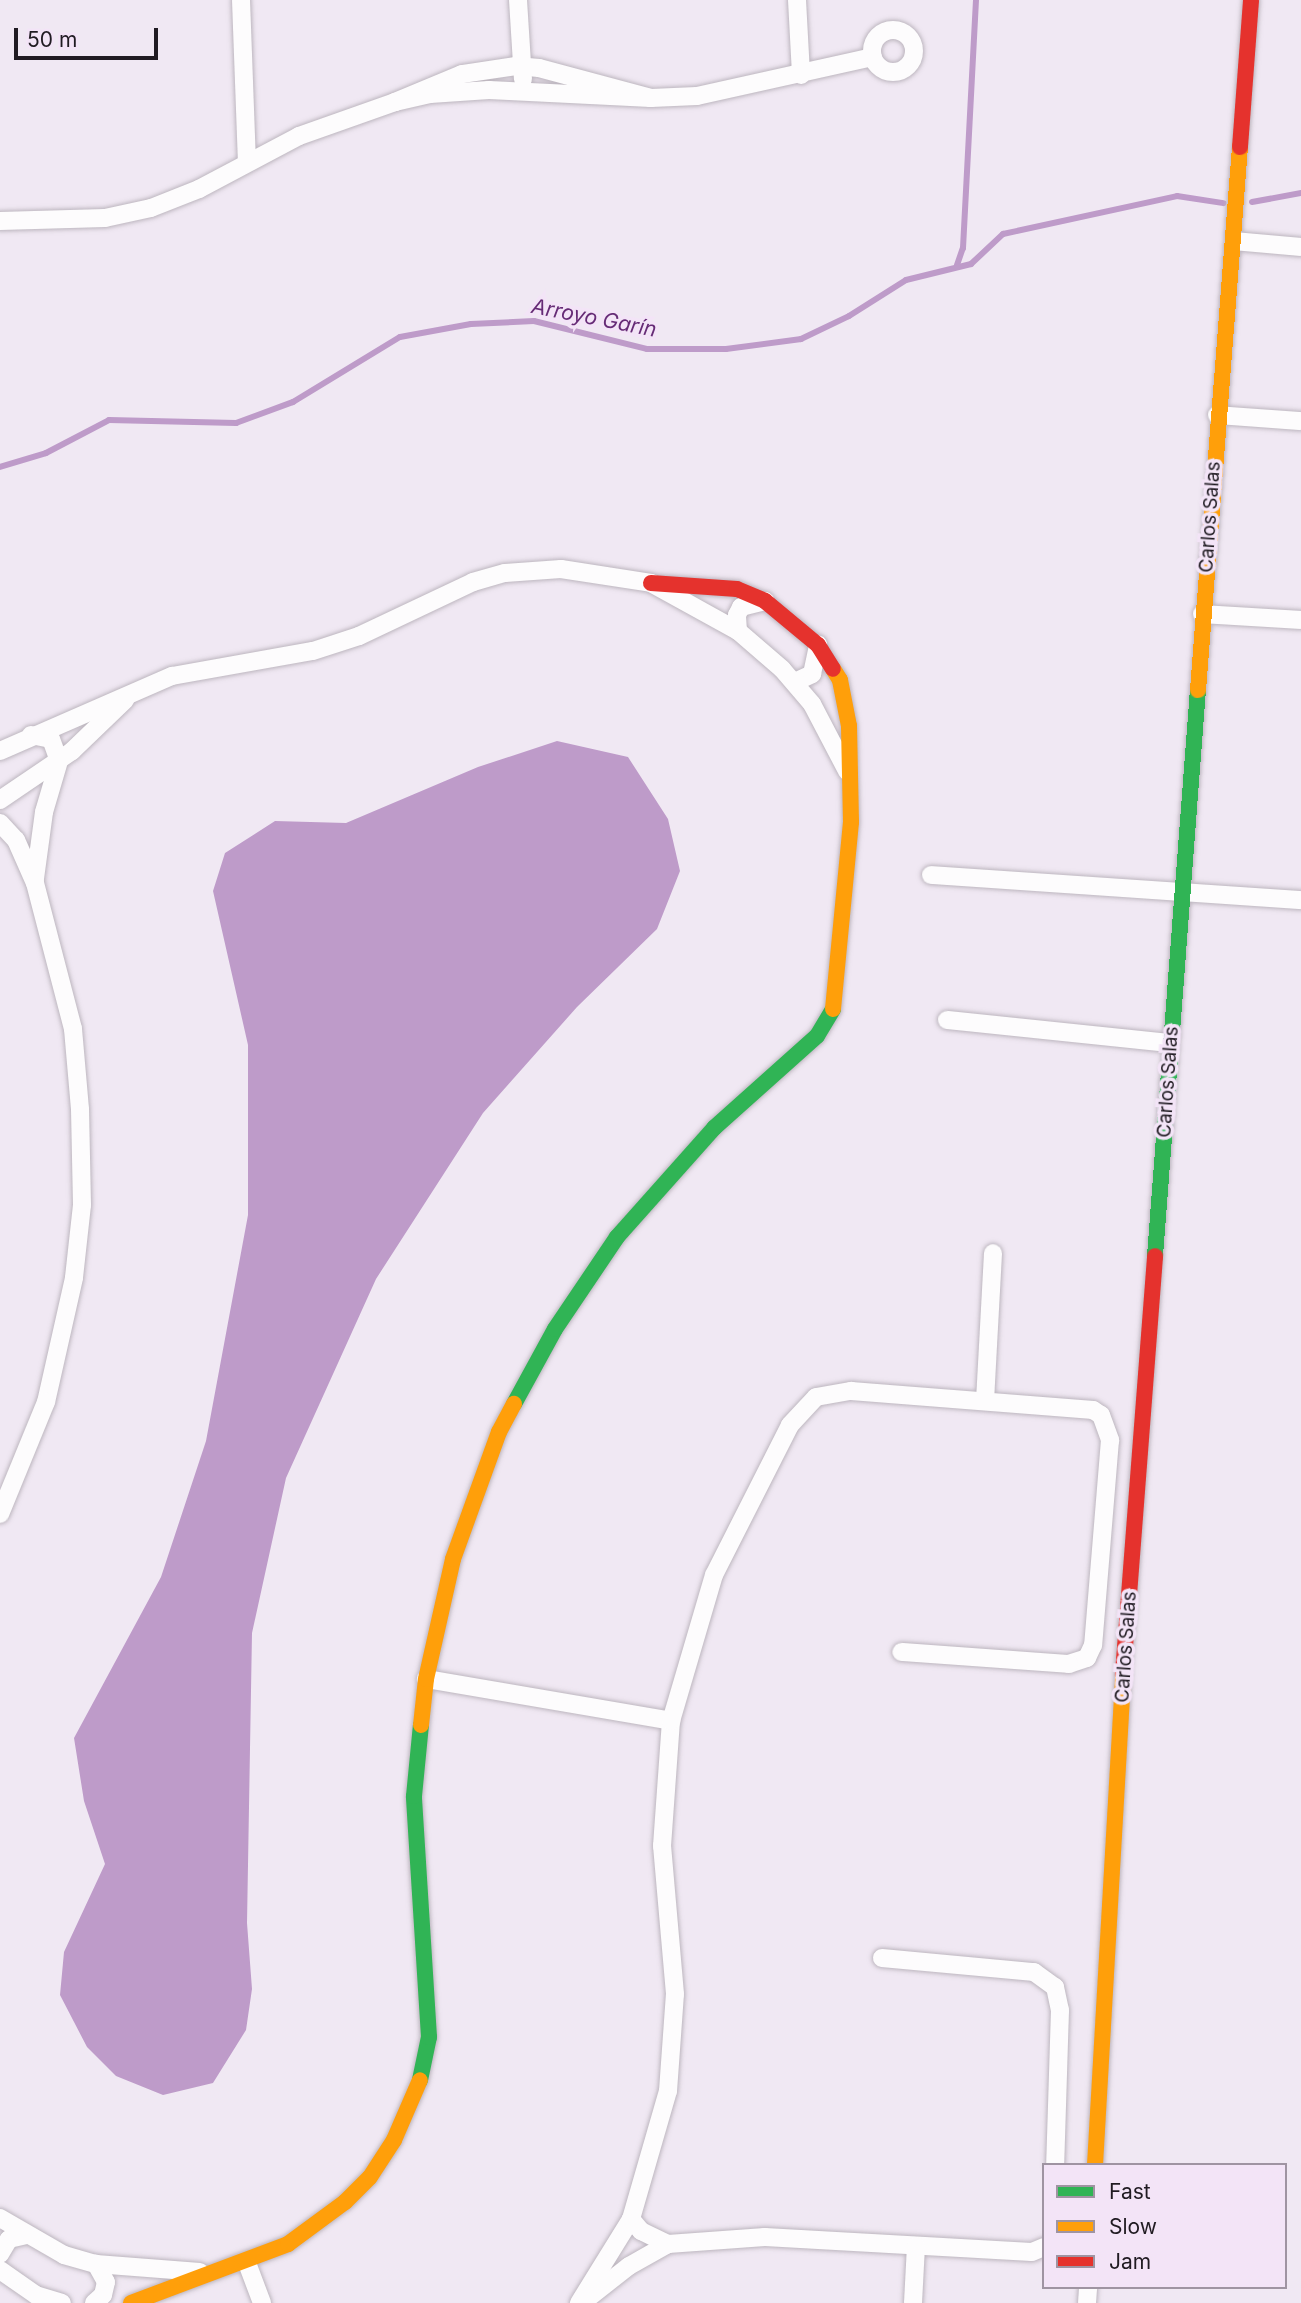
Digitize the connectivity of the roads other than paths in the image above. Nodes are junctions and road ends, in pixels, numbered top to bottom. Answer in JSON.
{"nodes":[{"id":1,"x":241,"y":0,"type":"edge"},
{"id":2,"x":519,"y":0,"type":"edge"},
{"id":3,"x":797,"y":0,"type":"edge"},
{"id":4,"x":1251,"y":0,"type":"edge"},
{"id":5,"x":873,"y":57,"type":"dead end"},
{"id":6,"x":522,"y":67,"type":"junction"},
{"id":7,"x":801,"y":75,"type":"junction"},
{"id":8,"x":523,"y":89,"type":"junction"},
{"id":9,"x":651,"y":97,"type":"junction"},
{"id":10,"x":395,"y":102,"type":"junction"},
{"id":11,"x":247,"y":161,"type":"junction"},
{"id":12,"x":0,"y":221,"type":"edge"},
{"id":13,"x":1234,"y":240,"type":"junction"},
{"id":14,"x":1301,"y":247,"type":"edge"},
{"id":15,"x":1217,"y":415,"type":"junction"},
{"id":16,"x":1301,"y":421,"type":"edge"},
{"id":17,"x":651,"y":583,"type":"junction"},
{"id":18,"x":765,"y":601,"type":"junction"},
{"id":19,"x":1202,"y":614,"type":"junction"},
{"id":20,"x":1301,"y":621,"type":"edge"},
{"id":21,"x":738,"y":631,"type":"junction"},
{"id":22,"x":818,"y":645,"type":"junction"},
{"id":23,"x":795,"y":682,"type":"junction"},
{"id":24,"x":141,"y":687,"type":"junction"},
{"id":25,"x":31,"y":735,"type":"junction"},
{"id":26,"x":0,"y":751,"type":"edge"},
{"id":27,"x":59,"y":761,"type":"junction"},
{"id":28,"x":848,"y":774,"type":"junction"},
{"id":29,"x":0,"y":800,"type":"edge"},
{"id":30,"x":0,"y":823,"type":"edge"},
{"id":31,"x":931,"y":875,"type":"dead end"},
{"id":32,"x":35,"y":883,"type":"junction"},
{"id":33,"x":1182,"y":890,"type":"junction"},
{"id":34,"x":1301,"y":900,"type":"edge"},
{"id":35,"x":947,"y":1020,"type":"dead end"},
{"id":36,"x":1170,"y":1043,"type":"junction"},
{"id":37,"x":993,"y":1253,"type":"dead end"},
{"id":38,"x":985,"y":1401,"type":"junction"},
{"id":39,"x":0,"y":1514,"type":"edge"},
{"id":40,"x":901,"y":1653,"type":"dead end"},
{"id":41,"x":426,"y":1679,"type":"junction"},
{"id":42,"x":671,"y":1721,"type":"junction"},
{"id":43,"x":882,"y":1958,"type":"dead end"},
{"id":44,"x":1055,"y":2163,"type":"edge"},
{"id":45,"x":1095,"y":2163,"type":"edge"},
{"id":46,"x":0,"y":2218,"type":"edge"},
{"id":47,"x":631,"y":2219,"type":"junction"},
{"id":48,"x":27,"y":2235,"type":"junction"},
{"id":49,"x":668,"y":2244,"type":"junction"},
{"id":50,"x":916,"y":2246,"type":"junction"},
{"id":51,"x":1042,"y":2248,"type":"edge"},
{"id":52,"x":0,"y":2254,"type":"edge"},
{"id":53,"x":247,"y":2263,"type":"junction"},
{"id":54,"x":96,"y":2264,"type":"junction"},
{"id":55,"x":0,"y":2270,"type":"edge"},
{"id":56,"x":207,"y":2272,"type":"junction"},
{"id":57,"x":38,"y":2299,"type":"edge"},
{"id":58,"x":62,"y":2303,"type":"edge"},
{"id":59,"x":94,"y":2303,"type":"edge"},
{"id":60,"x":131,"y":2303,"type":"edge"},
{"id":61,"x":262,"y":2303,"type":"edge"},
{"id":62,"x":581,"y":2303,"type":"edge"},
{"id":63,"x":913,"y":2303,"type":"edge"}],
"edges":[{"from":1,"to":11,"type":"street"},
{"from":2,"to":6,"type":"street"},
{"from":3,"to":7,"type":"street"},
{"from":4,"to":13,"type":"street","name":"Carlos Salas"},
{"from":5,"to":7,"type":"street"},
{"from":6,"to":8,"type":"street"},
{"from":6,"to":9,"type":"street"},
{"from":6,"to":10,"type":"street"},
{"from":7,"to":9,"type":"street"},
{"from":8,"to":9,"type":"street"},
{"from":8,"to":10,"type":"street"},
{"from":10,"to":11,"type":"street"},
{"from":11,"to":12,"type":"street"},
{"from":13,"to":14,"type":"street"},
{"from":13,"to":15,"type":"street","name":"Carlos Salas"},
{"from":15,"to":16,"type":"street"},
{"from":15,"to":19,"type":"street","name":"Carlos Salas"},
{"from":17,"to":18,"type":"street"},
{"from":17,"to":21,"type":"street"},
{"from":17,"to":24,"type":"street"},
{"from":18,"to":21,"type":"street"},
{"from":18,"to":22,"type":"street"},
{"from":19,"to":20,"type":"street"},
{"from":19,"to":33,"type":"street","name":"Carlos Salas"},
{"from":21,"to":23,"type":"street"},
{"from":22,"to":23,"type":"street"},
{"from":22,"to":28,"type":"street"},
{"from":23,"to":28,"type":"street"},
{"from":24,"to":25,"type":"street"},
{"from":24,"to":27,"type":"street"},
{"from":25,"to":26,"type":"street"},
{"from":25,"to":27,"type":"street"},
{"from":27,"to":29,"type":"street"},
{"from":27,"to":32,"type":"street"},
{"from":28,"to":41,"type":"street"},
{"from":30,"to":32,"type":"street"},
{"from":31,"to":33,"type":"street"},
{"from":32,"to":39,"type":"street"},
{"from":33,"to":34,"type":"street"},
{"from":33,"to":36,"type":"street","name":"Carlos Salas"},
{"from":35,"to":36,"type":"street"},
{"from":36,"to":45,"type":"street","name":"Carlos Salas"},
{"from":37,"to":38,"type":"street"},
{"from":38,"to":40,"type":"street"},
{"from":38,"to":42,"type":"street"},
{"from":41,"to":42,"type":"street"},
{"from":41,"to":53,"type":"street"},
{"from":42,"to":47,"type":"street"},
{"from":43,"to":44,"type":"street"},
{"from":46,"to":48,"type":"street"},
{"from":47,"to":49,"type":"street"},
{"from":47,"to":62,"type":"street"},
{"from":48,"to":52,"type":"street"},
{"from":48,"to":54,"type":"street"},
{"from":49,"to":50,"type":"street"},
{"from":49,"to":62,"type":"street"},
{"from":50,"to":51,"type":"street"},
{"from":50,"to":63,"type":"street"},
{"from":53,"to":56,"type":"street"},
{"from":53,"to":61,"type":"street"},
{"from":54,"to":56,"type":"street"},
{"from":54,"to":59,"type":"street"},
{"from":55,"to":57,"type":"street"},
{"from":56,"to":60,"type":"street"},
{"from":57,"to":58,"type":"street"}]}
